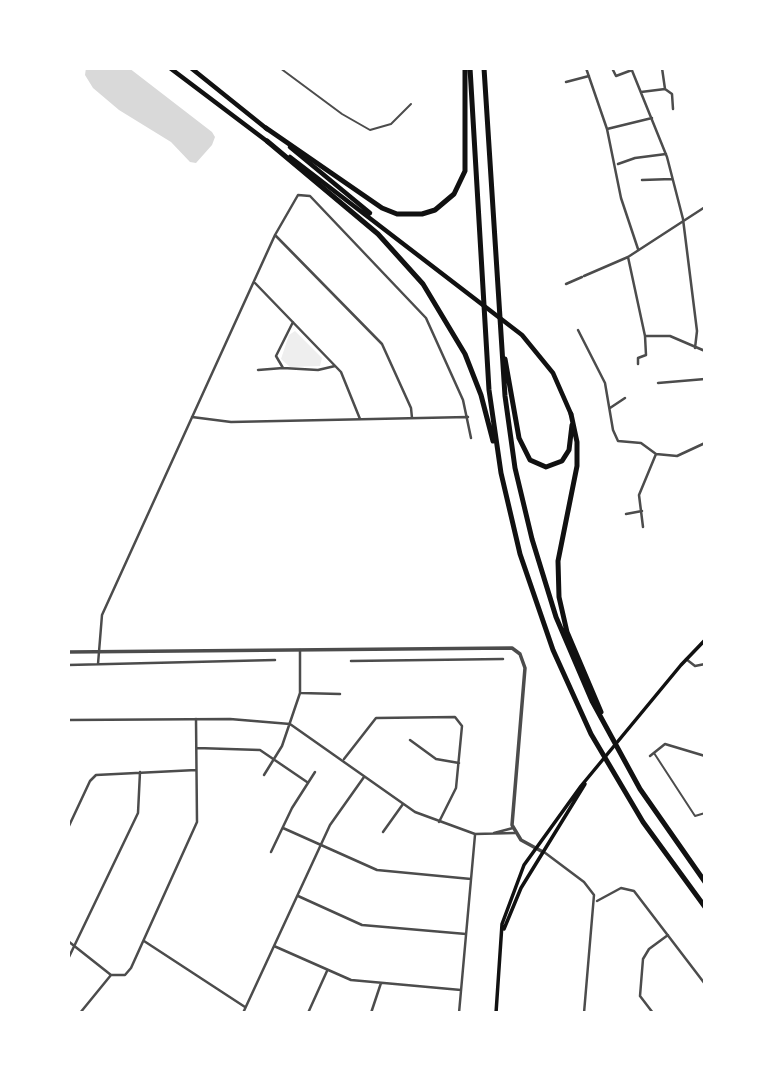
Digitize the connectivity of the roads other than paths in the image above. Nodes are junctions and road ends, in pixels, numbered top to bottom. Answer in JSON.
{"nodes":[{"id":1,"x":170,"y":68,"type":"edge"},
{"id":2,"x":191,"y":68,"type":"edge"},
{"id":3,"x":280,"y":68,"type":"edge"},
{"id":4,"x":468,"y":68,"type":"edge"},
{"id":5,"x":484,"y":68,"type":"edge"},
{"id":6,"x":586,"y":68,"type":"edge"},
{"id":7,"x":612,"y":68,"type":"edge"},
{"id":8,"x":662,"y":68,"type":"edge"},
{"id":9,"x":631,"y":69,"type":"edge"},
{"id":10,"x":589,"y":76,"type":"junction"},
{"id":11,"x":566,"y":82,"type":"dead end"},
{"id":12,"x":665,"y":89,"type":"junction"},
{"id":13,"x":641,"y":92,"type":"junction"},
{"id":14,"x":411,"y":104,"type":"dead end"},
{"id":15,"x":673,"y":109,"type":"dead end"},
{"id":16,"x":652,"y":118,"type":"junction"},
{"id":17,"x":266,"y":128,"type":"junction"},
{"id":18,"x":607,"y":129,"type":"junction"},
{"id":19,"x":267,"y":141,"type":"junction"},
{"id":20,"x":666,"y":154,"type":"junction"},
{"id":21,"x":617,"y":165,"type":"junction"},
{"id":22,"x":672,"y":179,"type":"junction"},
{"id":23,"x":642,"y":180,"type":"dead end"},
{"id":24,"x":705,"y":207,"type":"edge"},
{"id":25,"x":683,"y":219,"type":"junction"},
{"id":26,"x":383,"y":226,"type":"junction"},
{"id":27,"x":275,"y":235,"type":"junction"},
{"id":28,"x":638,"y":249,"type":"junction"},
{"id":29,"x":628,"y":257,"type":"junction"},
{"id":30,"x":254,"y":283,"type":"junction"},
{"id":31,"x":566,"y":284,"type":"dead end"},
{"id":32,"x":293,"y":322,"type":"junction"},
{"id":33,"x":500,"y":328,"type":"junction"},
{"id":34,"x":579,"y":330,"type":"dead end"},
{"id":35,"x":645,"y":336,"type":"junction"},
{"id":36,"x":695,"y":348,"type":"junction"},
{"id":37,"x":705,"y":351,"type":"edge"},
{"id":38,"x":638,"y":364,"type":"dead end"},
{"id":39,"x":335,"y":366,"type":"junction"},
{"id":40,"x":283,"y":368,"type":"junction"},
{"id":41,"x":258,"y":370,"type":"dead end"},
{"id":42,"x":705,"y":379,"type":"edge"},
{"id":43,"x":658,"y":383,"type":"dead end"},
{"id":44,"x":625,"y":398,"type":"dead end"},
{"id":45,"x":610,"y":408,"type":"junction"},
{"id":46,"x":571,"y":414,"type":"junction"},
{"id":47,"x":192,"y":417,"type":"junction"},
{"id":48,"x":468,"y":417,"type":"junction"},
{"id":49,"x":412,"y":418,"type":"junction"},
{"id":50,"x":360,"y":419,"type":"junction"},
{"id":51,"x":471,"y":438,"type":"dead end"},
{"id":52,"x":705,"y":443,"type":"edge"},
{"id":53,"x":656,"y":454,"type":"junction"},
{"id":54,"x":503,"y":482,"type":"junction"},
{"id":55,"x":642,"y":511,"type":"junction"},
{"id":56,"x":626,"y":514,"type":"dead end"},
{"id":57,"x":643,"y":527,"type":"dead end"},
{"id":58,"x":705,"y":640,"type":"edge"},
{"id":59,"x":468,"y":647,"type":"junction"},
{"id":60,"x":378,"y":648,"type":"junction"},
{"id":61,"x":300,"y":649,"type":"junction"},
{"id":62,"x":239,"y":650,"type":"junction"},
{"id":63,"x":98,"y":651,"type":"junction"},
{"id":64,"x":68,"y":652,"type":"edge"},
{"id":65,"x":503,"y":659,"type":"dead end"},
{"id":66,"x":686,"y":659,"type":"junction"},
{"id":67,"x":275,"y":660,"type":"dead end"},
{"id":68,"x":468,"y":660,"type":"junction"},
{"id":69,"x":351,"y":661,"type":"dead end"},
{"id":70,"x":378,"y":661,"type":"junction"},
{"id":71,"x":238,"y":662,"type":"junction"},
{"id":72,"x":98,"y":664,"type":"junction"},
{"id":73,"x":705,"y":664,"type":"edge"},
{"id":74,"x":68,"y":665,"type":"edge"},
{"id":75,"x":300,"y":693,"type":"junction"},
{"id":76,"x":340,"y":694,"type":"dead end"},
{"id":77,"x":196,"y":719,"type":"junction"},
{"id":78,"x":68,"y":720,"type":"edge"},
{"id":79,"x":290,"y":724,"type":"junction"},
{"id":80,"x":609,"y":734,"type":"junction"},
{"id":81,"x":410,"y":740,"type":"dead end"},
{"id":82,"x":197,"y":748,"type":"junction"},
{"id":83,"x":654,"y":752,"type":"junction"},
{"id":84,"x":650,"y":755,"type":"dead end"},
{"id":85,"x":705,"y":756,"type":"edge"},
{"id":86,"x":274,"y":759,"type":"junction"},
{"id":87,"x":344,"y":760,"type":"junction"},
{"id":88,"x":459,"y":763,"type":"junction"},
{"id":89,"x":197,"y":770,"type":"junction"},
{"id":90,"x":140,"y":772,"type":"junction"},
{"id":91,"x":315,"y":772,"type":"dead end"},
{"id":92,"x":264,"y":775,"type":"dead end"},
{"id":93,"x":365,"y":776,"type":"junction"},
{"id":94,"x":307,"y":782,"type":"junction"},
{"id":95,"x":586,"y":783,"type":"junction"},
{"id":96,"x":403,"y":804,"type":"junction"},
{"id":97,"x":705,"y":813,"type":"edge"},
{"id":98,"x":439,"y":822,"type":"junction"},
{"id":99,"x":68,"y":828,"type":"edge"},
{"id":100,"x":283,"y":828,"type":"junction"},
{"id":101,"x":513,"y":828,"type":"junction"},
{"id":102,"x":383,"y":832,"type":"dead end"},
{"id":103,"x":515,"y":833,"type":"junction"},
{"id":104,"x":475,"y":834,"type":"junction"},
{"id":105,"x":490,"y":834,"type":"junction"},
{"id":106,"x":320,"y":845,"type":"junction"},
{"id":107,"x":534,"y":848,"type":"junction"},
{"id":108,"x":271,"y":852,"type":"dead end"},
{"id":109,"x":542,"y":852,"type":"junction"},
{"id":110,"x":471,"y":879,"type":"junction"},
{"id":111,"x":705,"y":882,"type":"edge"},
{"id":112,"x":297,"y":895,"type":"junction"},
{"id":113,"x":596,"y":901,"type":"junction"},
{"id":114,"x":705,"y":907,"type":"edge"},
{"id":115,"x":466,"y":934,"type":"junction"},
{"id":116,"x":502,"y":935,"type":"junction"},
{"id":117,"x":668,"y":935,"type":"junction"},
{"id":118,"x":68,"y":941,"type":"edge"},
{"id":119,"x":144,"y":941,"type":"junction"},
{"id":120,"x":274,"y":946,"type":"junction"},
{"id":121,"x":76,"y":948,"type":"junction"},
{"id":122,"x":68,"y":959,"type":"edge"},
{"id":123,"x":327,"y":971,"type":"junction"},
{"id":124,"x":111,"y":975,"type":"junction"},
{"id":125,"x":381,"y":983,"type":"junction"},
{"id":126,"x":705,"y":984,"type":"edge"},
{"id":127,"x":461,"y":990,"type":"junction"},
{"id":128,"x":245,"y":1007,"type":"junction"},
{"id":129,"x":80,"y":1013,"type":"edge"},
{"id":130,"x":243,"y":1013,"type":"edge"},
{"id":131,"x":308,"y":1013,"type":"edge"},
{"id":132,"x":370,"y":1013,"type":"edge"},
{"id":133,"x":459,"y":1013,"type":"edge"},
{"id":134,"x":496,"y":1013,"type":"edge"},
{"id":135,"x":584,"y":1013,"type":"edge"},
{"id":136,"x":653,"y":1013,"type":"edge"}],
"edges":[{"from":1,"to":19,"type":"main road"},
{"from":2,"to":17,"type":"main road"},
{"from":3,"to":14,"type":"lane"},
{"from":4,"to":17,"type":"highway"},
{"from":4,"to":54,"type":"highway"},
{"from":5,"to":33,"type":"highway"},
{"from":6,"to":10,"type":"street"},
{"from":7,"to":9,"type":"street"},
{"from":8,"to":12,"type":"street"},
{"from":9,"to":13,"type":"street"},
{"from":10,"to":11,"type":"street"},
{"from":10,"to":18,"type":"street"},
{"from":12,"to":13,"type":"street"},
{"from":12,"to":15,"type":"street"},
{"from":13,"to":16,"type":"street"},
{"from":16,"to":18,"type":"street"},
{"from":16,"to":20,"type":"street"},
{"from":17,"to":26,"type":"main road"},
{"from":18,"to":21,"type":"street"},
{"from":19,"to":26,"type":"main road"},
{"from":19,"to":54,"type":"highway"},
{"from":20,"to":21,"type":"street"},
{"from":20,"to":22,"type":"street"},
{"from":21,"to":28,"type":"street"},
{"from":22,"to":23,"type":"street"},
{"from":22,"to":25,"type":"street"},
{"from":24,"to":25,"type":"street"},
{"from":25,"to":28,"type":"street"},
{"from":25,"to":36,"type":"street"},
{"from":26,"to":46,"type":"main road"},
{"from":27,"to":30,"type":"street"},
{"from":27,"to":48,"type":"street"},
{"from":27,"to":49,"type":"street"},
{"from":28,"to":29,"type":"street"},
{"from":29,"to":31,"type":"street"},
{"from":29,"to":35,"type":"street"},
{"from":30,"to":32,"type":"street"},
{"from":30,"to":47,"type":"street"},
{"from":32,"to":39,"type":"street"},
{"from":32,"to":40,"type":"street"},
{"from":33,"to":46,"type":"highway"},
{"from":33,"to":80,"type":"highway"},
{"from":34,"to":45,"type":"street"},
{"from":35,"to":36,"type":"street"},
{"from":35,"to":38,"type":"street"},
{"from":36,"to":37,"type":"street"},
{"from":39,"to":40,"type":"street"},
{"from":39,"to":50,"type":"street"},
{"from":40,"to":41,"type":"street"},
{"from":42,"to":43,"type":"street"},
{"from":44,"to":45,"type":"street"},
{"from":45,"to":53,"type":"street"},
{"from":46,"to":80,"type":"highway"},
{"from":47,"to":50,"type":"street"},
{"from":47,"to":63,"type":"street"},
{"from":48,"to":49,"type":"street"},
{"from":48,"to":51,"type":"street"},
{"from":49,"to":50,"type":"street"},
{"from":52,"to":53,"type":"street"},
{"from":53,"to":55,"type":"street"},
{"from":54,"to":114,"type":"highway"},
{"from":55,"to":56,"type":"street"},
{"from":55,"to":57,"type":"street"},
{"from":58,"to":66,"type":"main road"},
{"from":59,"to":60,"type":"street"},
{"from":59,"to":68,"type":"street"},
{"from":59,"to":101,"type":"street"},
{"from":60,"to":61,"type":"street"},
{"from":60,"to":70,"type":"street"},
{"from":61,"to":62,"type":"street"},
{"from":61,"to":75,"type":"street"},
{"from":62,"to":63,"type":"street"},
{"from":62,"to":71,"type":"street"},
{"from":63,"to":64,"type":"street"},
{"from":63,"to":72,"type":"street"},
{"from":65,"to":68,"type":"street"},
{"from":66,"to":73,"type":"street"},
{"from":66,"to":95,"type":"main road"},
{"from":67,"to":71,"type":"street"},
{"from":68,"to":70,"type":"street"},
{"from":69,"to":70,"type":"street"},
{"from":71,"to":72,"type":"street"},
{"from":72,"to":74,"type":"street"},
{"from":75,"to":76,"type":"street"},
{"from":75,"to":79,"type":"street"},
{"from":77,"to":78,"type":"street"},
{"from":77,"to":79,"type":"street"},
{"from":77,"to":82,"type":"street"},
{"from":79,"to":86,"type":"street"},
{"from":79,"to":87,"type":"street"},
{"from":80,"to":111,"type":"highway"},
{"from":81,"to":88,"type":"street"},
{"from":82,"to":86,"type":"street"},
{"from":82,"to":89,"type":"street"},
{"from":83,"to":84,"type":"street"},
{"from":83,"to":85,"type":"street"},
{"from":83,"to":97,"type":"lane"},
{"from":86,"to":92,"type":"street"},
{"from":86,"to":94,"type":"street"},
{"from":87,"to":88,"type":"street"},
{"from":87,"to":93,"type":"street"},
{"from":88,"to":98,"type":"street"},
{"from":89,"to":90,"type":"street"},
{"from":89,"to":119,"type":"street"},
{"from":90,"to":99,"type":"street"},
{"from":90,"to":121,"type":"street"},
{"from":91,"to":94,"type":"street"},
{"from":93,"to":96,"type":"street"},
{"from":93,"to":106,"type":"street"},
{"from":94,"to":100,"type":"street"},
{"from":95,"to":107,"type":"main road"},
{"from":95,"to":109,"type":"main road"},
{"from":96,"to":98,"type":"street"},
{"from":96,"to":102,"type":"street"},
{"from":98,"to":104,"type":"street"},
{"from":100,"to":106,"type":"street"},
{"from":100,"to":108,"type":"street"},
{"from":101,"to":103,"type":"street"},
{"from":101,"to":105,"type":"street"},
{"from":103,"to":105,"type":"street"},
{"from":103,"to":107,"type":"street"},
{"from":104,"to":105,"type":"street"},
{"from":104,"to":110,"type":"street"},
{"from":106,"to":110,"type":"street"},
{"from":106,"to":112,"type":"street"},
{"from":107,"to":109,"type":"street"},
{"from":107,"to":116,"type":"main road"},
{"from":109,"to":113,"type":"street"},
{"from":109,"to":116,"type":"main road"},
{"from":110,"to":115,"type":"street"},
{"from":112,"to":115,"type":"street"},
{"from":112,"to":120,"type":"street"},
{"from":113,"to":117,"type":"street"},
{"from":113,"to":135,"type":"street"},
{"from":115,"to":127,"type":"street"},
{"from":116,"to":134,"type":"main road"},
{"from":117,"to":126,"type":"street"},
{"from":117,"to":136,"type":"street"},
{"from":118,"to":121,"type":"street"},
{"from":119,"to":124,"type":"street"},
{"from":119,"to":128,"type":"street"},
{"from":120,"to":123,"type":"street"},
{"from":120,"to":128,"type":"street"},
{"from":121,"to":122,"type":"street"},
{"from":121,"to":124,"type":"street"},
{"from":123,"to":125,"type":"street"},
{"from":123,"to":131,"type":"street"},
{"from":124,"to":129,"type":"street"},
{"from":125,"to":127,"type":"street"},
{"from":125,"to":132,"type":"street"},
{"from":127,"to":133,"type":"street"},
{"from":128,"to":130,"type":"street"}]}
